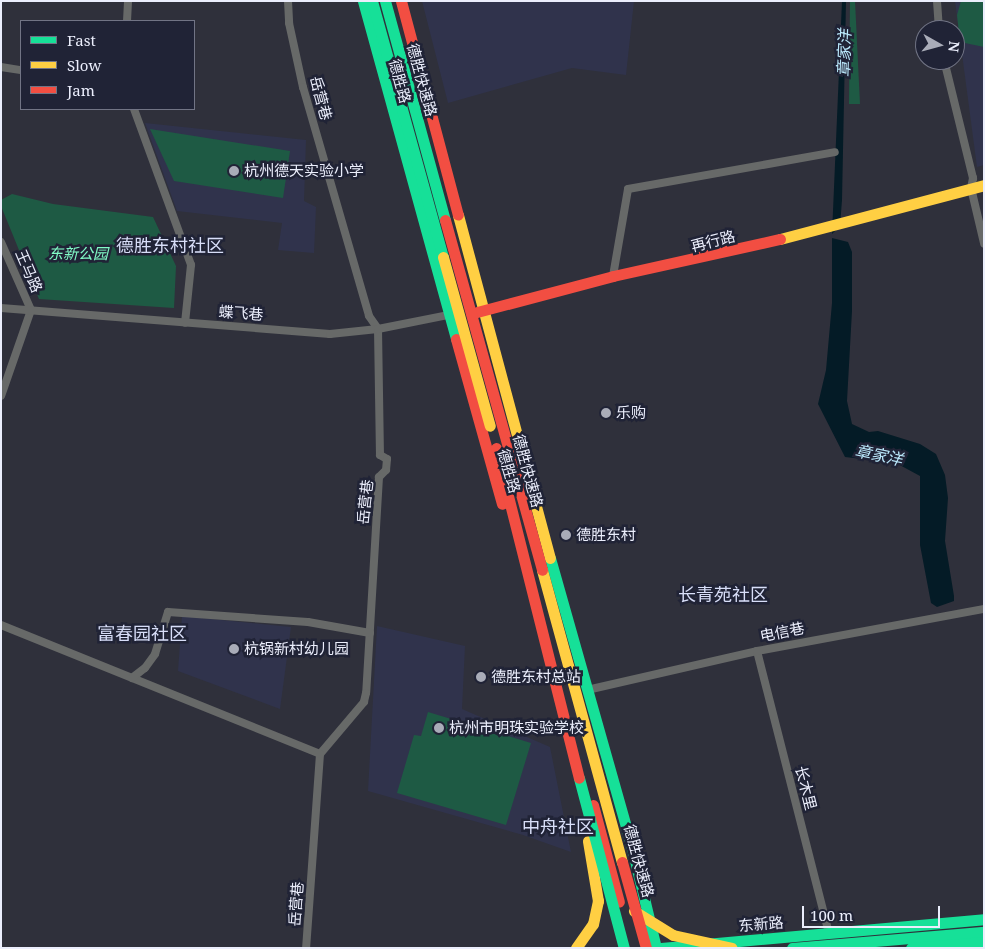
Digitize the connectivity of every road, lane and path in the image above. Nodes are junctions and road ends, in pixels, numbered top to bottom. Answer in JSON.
{"nodes":[{"id":1,"x":128,"y":1,"type":"edge"},
{"id":2,"x":288,"y":1,"type":"edge"},
{"id":3,"x":363,"y":1,"type":"edge"},
{"id":4,"x":372,"y":1,"type":"edge"},
{"id":5,"x":385,"y":1,"type":"edge"},
{"id":6,"x":401,"y":1,"type":"edge"},
{"id":7,"x":937,"y":1,"type":"edge"},
{"id":8,"x":127,"y":20,"type":"edge"},
{"id":9,"x":938,"y":20,"type":"edge"},
{"id":10,"x":1,"y":67,"type":"edge"},
{"id":11,"x":20,"y":70,"type":"edge"},
{"id":12,"x":946,"y":70,"type":"edge"},
{"id":13,"x":134,"y":110,"type":"edge"},
{"id":14,"x":835,"y":152,"type":"dead end"},
{"id":15,"x":984,"y":185,"type":"edge"},
{"id":16,"x":970,"y":188,"type":"junction"},
{"id":17,"x":1,"y":242,"type":"edge"},
{"id":18,"x":984,"y":243,"type":"edge"},
{"id":19,"x":613,"y":276,"type":"junction"},
{"id":20,"x":1,"y":308,"type":"edge"},
{"id":21,"x":30,"y":310,"type":"junction"},
{"id":22,"x":483,"y":311,"type":"junction"},
{"id":23,"x":448,"y":315,"type":"junction"},
{"id":24,"x":184,"y":323,"type":"junction"},
{"id":25,"x":378,"y":329,"type":"junction"},
{"id":26,"x":1,"y":396,"type":"edge"},
{"id":27,"x":534,"y":606,"type":"junction"},
{"id":28,"x":984,"y":609,"type":"edge"},
{"id":29,"x":1,"y":625,"type":"edge"},
{"id":30,"x":370,"y":633,"type":"junction"},
{"id":31,"x":757,"y":650,"type":"junction"},
{"id":32,"x":132,"y":678,"type":"junction"},
{"id":33,"x":587,"y":690,"type":"junction"},
{"id":34,"x":320,"y":754,"type":"junction"},
{"id":35,"x":588,"y":841,"type":"junction"},
{"id":36,"x":984,"y":919,"type":"edge"},
{"id":37,"x":984,"y":932,"type":"edge"},
{"id":38,"x":829,"y":933,"type":"junction"},
{"id":39,"x":984,"y":942,"type":"edge"},
{"id":40,"x":306,"y":948,"type":"edge"},
{"id":41,"x":576,"y":948,"type":"edge"},
{"id":42,"x":624,"y":948,"type":"edge"},
{"id":43,"x":631,"y":948,"type":"edge"},
{"id":44,"x":646,"y":948,"type":"edge"},
{"id":45,"x":656,"y":948,"type":"edge"},
{"id":46,"x":661,"y":948,"type":"edge"},
{"id":47,"x":732,"y":948,"type":"edge"},
{"id":48,"x":792,"y":948,"type":"edge"},
{"id":49,"x":911,"y":948,"type":"edge"}],
"edges":[{"from":1,"to":8,"type":"street"},
{"from":2,"to":25,"type":"street","name":"岳营巷"},
{"from":3,"to":23,"type":"main road","name":"德胜路"},
{"from":4,"to":27,"type":"main road","name":"德胜快速路","bridge":true},
{"from":5,"to":44,"type":"main road","name":"德胜快速路","bridge":true},
{"from":6,"to":22,"type":"main road","name":"德胜路"},
{"from":7,"to":9,"type":"street"},
{"from":10,"to":11,"type":"street"},
{"from":12,"to":16,"type":"street"},
{"from":13,"to":24,"type":"street"},
{"from":14,"to":19,"type":"street"},
{"from":15,"to":16,"type":"main road","name":"再行路"},
{"from":16,"to":18,"type":"street"},
{"from":16,"to":19,"type":"main road","name":"再行路"},
{"from":17,"to":21,"type":"street","name":"王马路"},
{"from":19,"to":22,"type":"main road","name":"再行路"},
{"from":20,"to":21,"type":"street","name":"蝶飞巷"},
{"from":21,"to":24,"type":"street","name":"蝶飞巷"},
{"from":21,"to":26,"type":"street","name":"王马路"},
{"from":22,"to":23,"type":"main road","name":"再行路"},
{"from":22,"to":33,"type":"main road","name":"德胜路"},
{"from":23,"to":25,"type":"street","name":"蝶飞巷"},
{"from":23,"to":43,"type":"main road","name":"德胜路"},
{"from":24,"to":25,"type":"street","name":"蝶飞巷"},
{"from":25,"to":30,"type":"street","name":"岳营巷"},
{"from":27,"to":35,"type":"main road"},
{"from":27,"to":42,"type":"main road","name":"德胜快速路","bridge":true},
{"from":28,"to":31,"type":"street","name":"电信巷"},
{"from":29,"to":32,"type":"street"},
{"from":30,"to":32,"type":"street"},
{"from":30,"to":34,"type":"street","name":"岳营巷"},
{"from":31,"to":33,"type":"street","name":"电信巷"},
{"from":31,"to":38,"type":"street","name":"长木里"},
{"from":32,"to":34,"type":"street"},
{"from":33,"to":45,"type":"main road","name":"德胜路"},
{"from":34,"to":40,"type":"street","name":"岳营巷"},
{"from":35,"to":41,"type":"main road"},
{"from":35,"to":47,"type":"main road","bridge":true},
{"from":36,"to":38,"type":"main road","name":"东新路"},
{"from":37,"to":48,"type":"main road"},
{"from":38,"to":46,"type":"main road","name":"东新路"},
{"from":39,"to":49,"type":"main road"}]}
